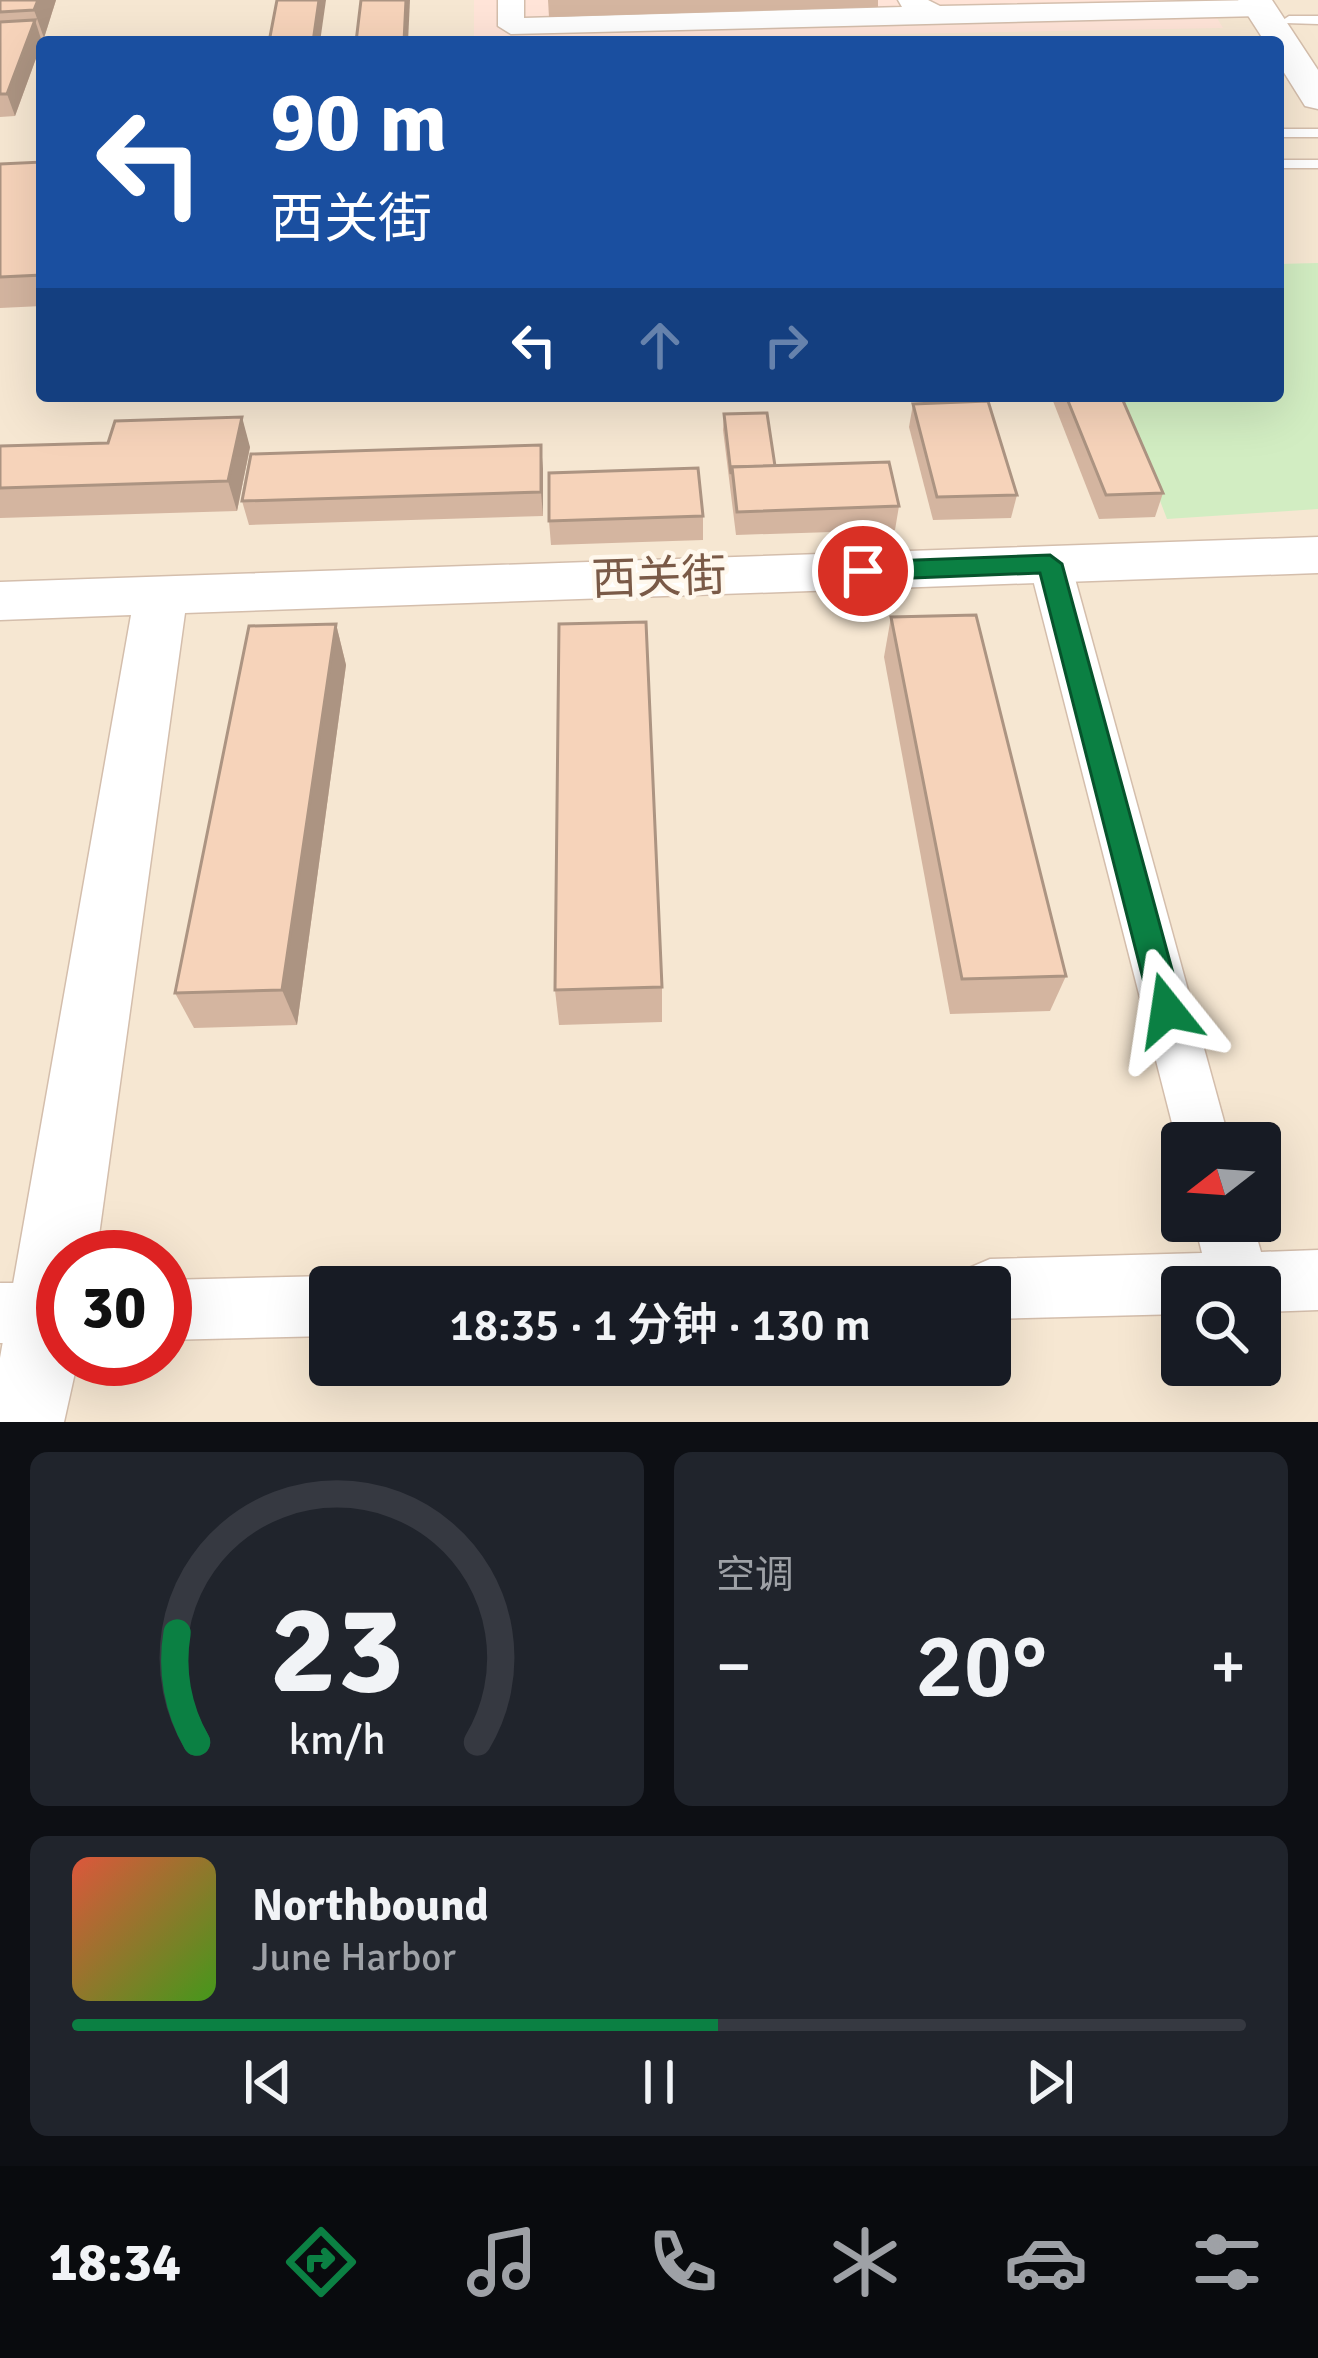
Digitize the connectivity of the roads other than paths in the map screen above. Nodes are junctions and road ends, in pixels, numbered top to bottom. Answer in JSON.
{"nodes":[{"id":1,"x":511,"y":0,"type":"edge"},
{"id":2,"x":907,"y":0,"type":"edge"},
{"id":3,"x":1279,"y":10,"type":"edge"},
{"id":4,"x":934,"y":14,"type":"junction"},
{"id":5,"x":1318,"y":65,"type":"edge"},
{"id":6,"x":1318,"y":98,"type":"edge"},
{"id":7,"x":1318,"y":133,"type":"edge"},
{"id":8,"x":1284,"y":134,"type":"edge"},
{"id":9,"x":1284,"y":164,"type":"edge"},
{"id":10,"x":1318,"y":164,"type":"edge"},
{"id":11,"x":1318,"y":555,"type":"edge"},
{"id":12,"x":1050,"y":564,"type":"junction"},
{"id":13,"x":161,"y":596,"type":"junction"},
{"id":14,"x":0,"y":601,"type":"edge"},
{"id":15,"x":1196,"y":1122,"type":"edge"},
{"id":16,"x":52,"y":1230,"type":"edge"},
{"id":17,"x":1318,"y":1280,"type":"edge"},
{"id":18,"x":1281,"y":1281,"type":"edge"},
{"id":19,"x":1161,"y":1284,"type":"edge"},
{"id":20,"x":1011,"y":1288,"type":"edge"},
{"id":21,"x":309,"y":1307,"type":"edge"},
{"id":22,"x":192,"y":1309,"type":"edge"},
{"id":23,"x":36,"y":1329,"type":"edge"},
{"id":24,"x":24,"y":1422,"type":"edge"}],
"edges":[{"from":1,"to":4,"type":"street"},
{"from":2,"to":4,"type":"street"},
{"from":3,"to":4,"type":"street"},
{"from":3,"to":5,"type":"street"},
{"from":3,"to":6,"type":"street"},
{"from":7,"to":8,"type":"lane"},
{"from":9,"to":10,"type":"lane"},
{"from":11,"to":12,"type":"street","name":"西关街"},
{"from":12,"to":13,"type":"street","name":"西关街"},
{"from":12,"to":15,"type":"street"},
{"from":13,"to":14,"type":"street","name":"西关街"},
{"from":13,"to":16,"type":"street"},
{"from":17,"to":18,"type":"street"},
{"from":19,"to":20,"type":"street"},
{"from":21,"to":22,"type":"street"},
{"from":23,"to":24,"type":"street"}]}
